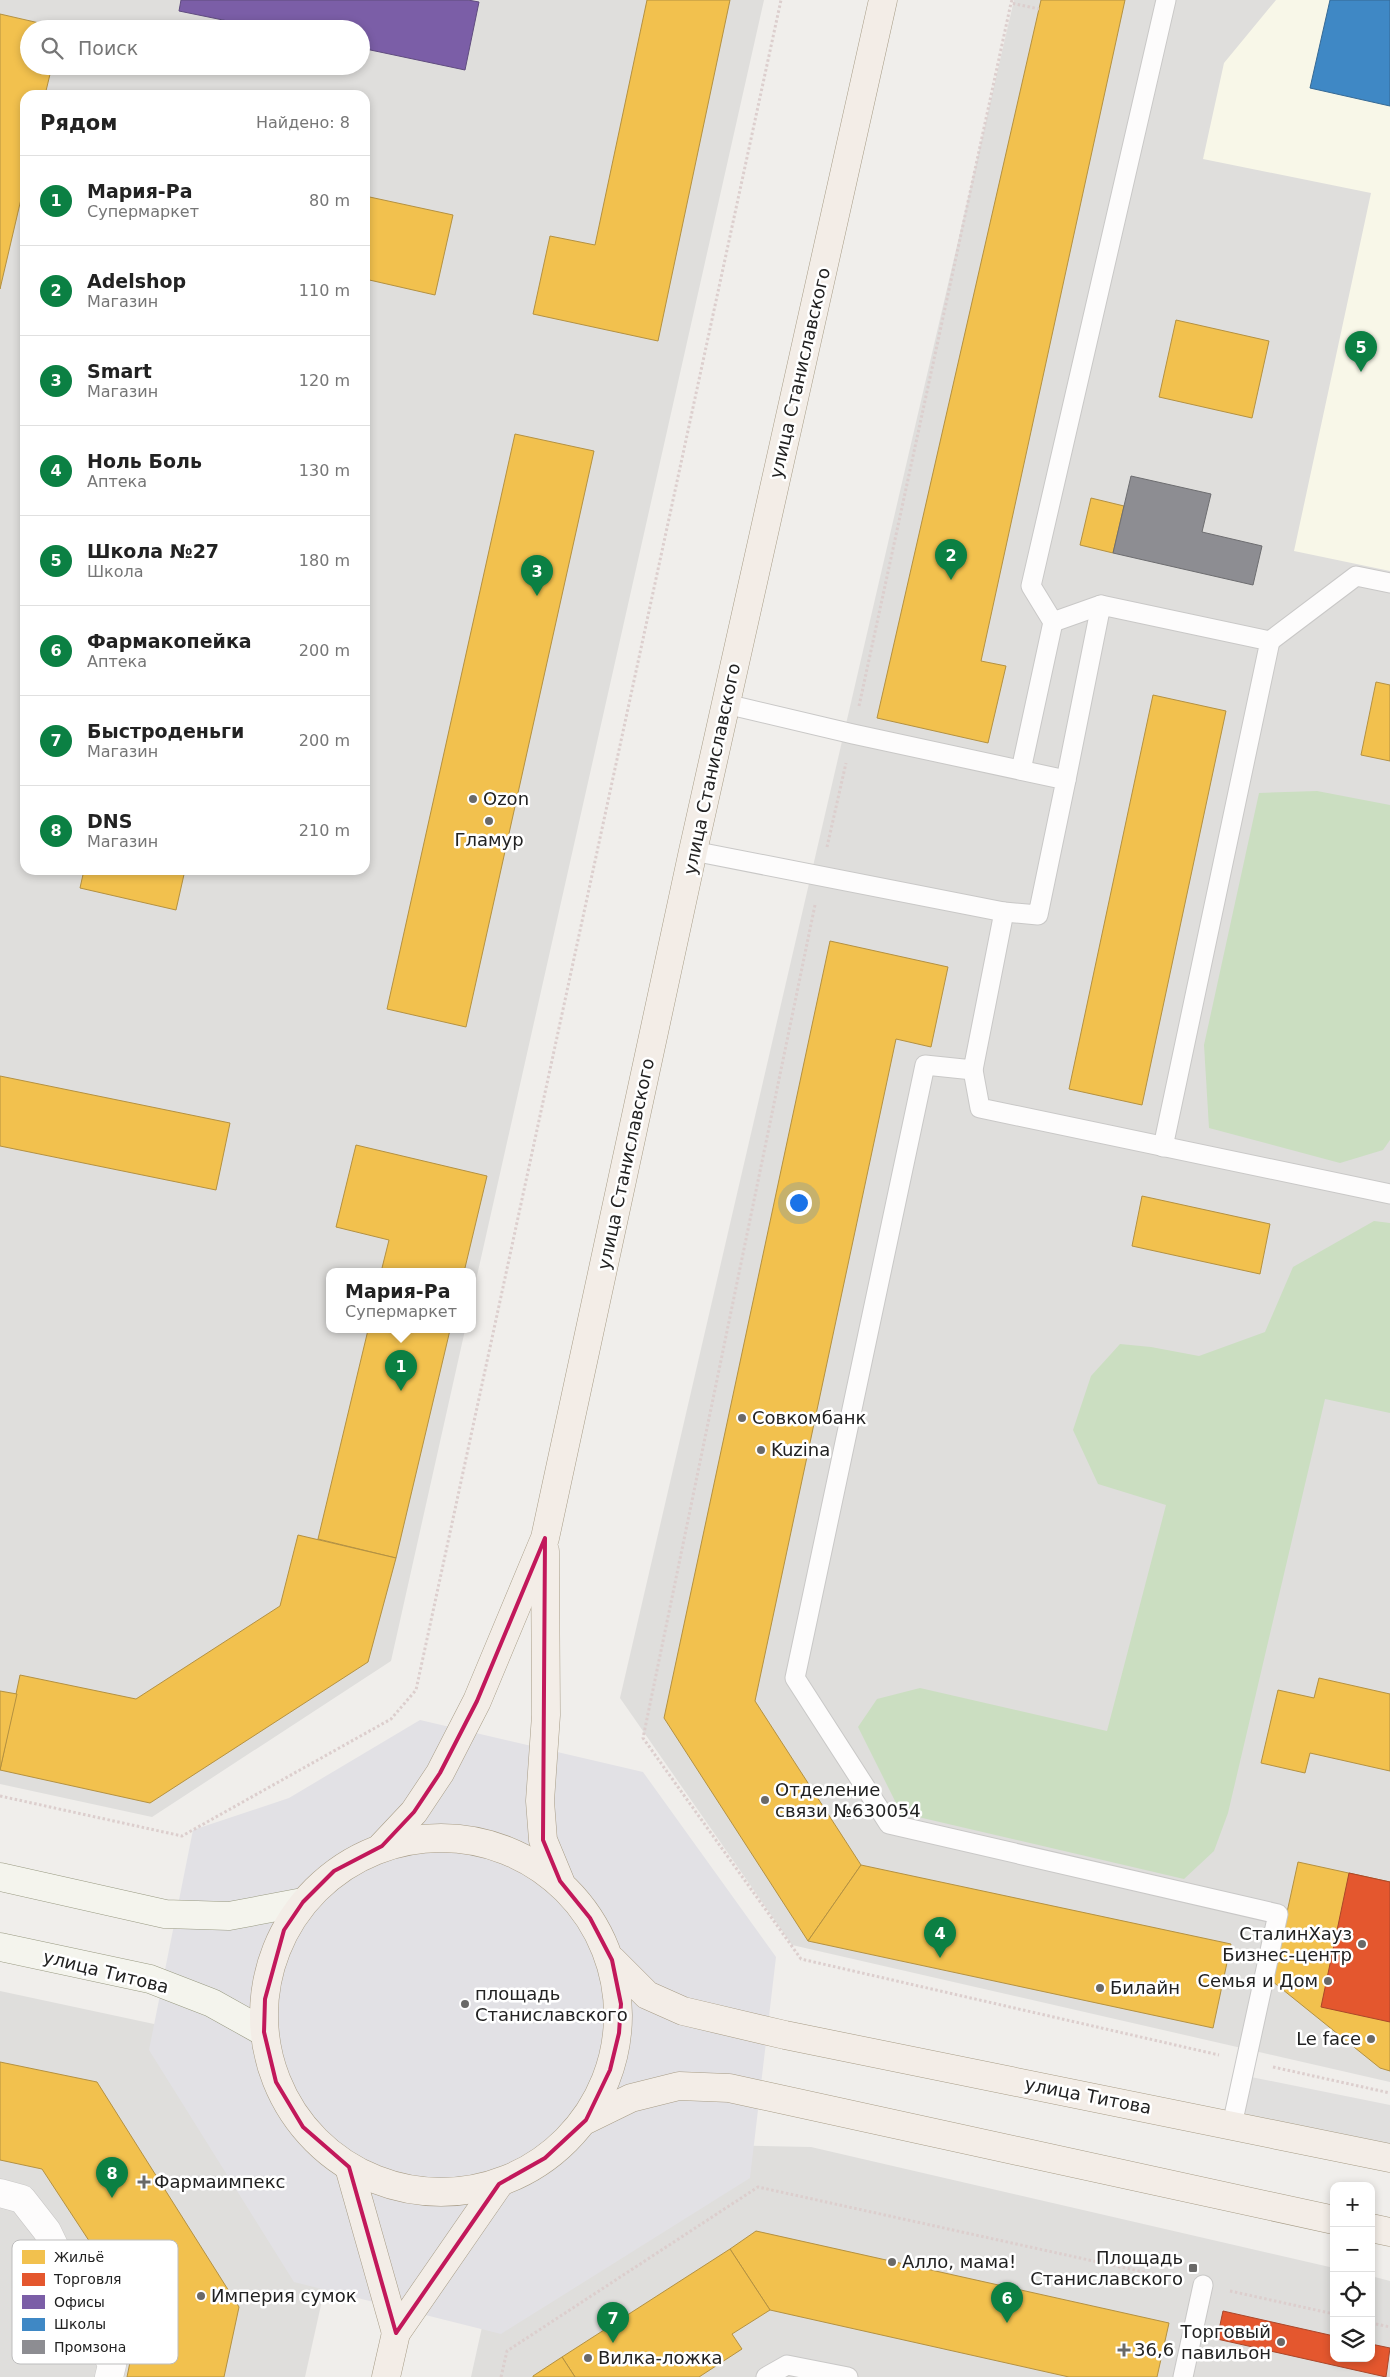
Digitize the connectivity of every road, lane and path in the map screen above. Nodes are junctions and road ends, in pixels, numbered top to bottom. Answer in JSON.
{"nodes":[{"id":1,"x":781,"y":0,"type":"edge"},
{"id":2,"x":883,"y":0,"type":"edge"},
{"id":3,"x":1012,"y":0,"type":"edge"},
{"id":4,"x":1166,"y":0,"type":"edge"},
{"id":5,"x":1040,"y":9,"type":"dead end"},
{"id":6,"x":1390,"y":583,"type":"edge"},
{"id":7,"x":1101,"y":605,"type":"junction"},
{"id":8,"x":1053,"y":622,"type":"junction"},
{"id":9,"x":1270,"y":641,"type":"junction"},
{"id":10,"x":726,"y":704,"type":"junction"},
{"id":11,"x":1022,"y":770,"type":"junction"},
{"id":12,"x":1066,"y":780,"type":"junction"},
{"id":13,"x":693,"y":850,"type":"junction"},
{"id":14,"x":1004,"y":912,"type":"junction"},
{"id":15,"x":973,"y":1070,"type":"junction"},
{"id":16,"x":1163,"y":1147,"type":"junction"},
{"id":17,"x":1390,"y":1194,"type":"edge"},
{"id":18,"x":545,"y":1538,"type":"junction"},
{"id":19,"x":0,"y":1796,"type":"edge"},
{"id":20,"x":382,"y":1846,"type":"junction"},
{"id":21,"x":0,"y":1877,"type":"edge"},
{"id":22,"x":560,"y":1881,"type":"junction"},
{"id":23,"x":303,"y":1902,"type":"junction"},
{"id":24,"x":0,"y":1947,"type":"edge"},
{"id":25,"x":612,"y":1960,"type":"junction"},
{"id":26,"x":264,"y":2032,"type":"junction"},
{"id":27,"x":586,"y":2120,"type":"junction"},
{"id":28,"x":1232,"y":2126,"type":"junction"},
{"id":29,"x":1390,"y":2158,"type":"edge"},
{"id":30,"x":349,"y":2167,"type":"junction"},
{"id":31,"x":499,"y":2184,"type":"junction"},
{"id":32,"x":0,"y":2193,"type":"edge"},
{"id":33,"x":1330,"y":2219,"type":"edge"},
{"id":34,"x":1375,"y":2229,"type":"edge"},
{"id":35,"x":1390,"y":2232,"type":"edge"},
{"id":36,"x":51,"y":2240,"type":"edge"},
{"id":37,"x":1203,"y":2285,"type":"junction"},
{"id":38,"x":1330,"y":2313,"type":"edge"},
{"id":39,"x":1375,"y":2324,"type":"edge"},
{"id":40,"x":1390,"y":2327,"type":"edge"},
{"id":41,"x":396,"y":2333,"type":"junction"},
{"id":42,"x":112,"y":2364,"type":"edge"},
{"id":43,"x":109,"y":2377,"type":"edge"},
{"id":44,"x":386,"y":2377,"type":"edge"},
{"id":45,"x":501,"y":2377,"type":"edge"},
{"id":46,"x":766,"y":2377,"type":"edge"},
{"id":47,"x":848,"y":2377,"type":"edge"},
{"id":48,"x":1182,"y":2377,"type":"edge"}],
"edges":[{"from":1,"to":19,"type":"path"},
{"from":2,"to":10,"type":"main road","name":"улица Станиславского"},
{"from":3,"to":5,"type":"path"},
{"from":4,"to":8,"type":"lane"},
{"from":6,"to":9,"type":"lane"},
{"from":7,"to":8,"type":"lane"},
{"from":7,"to":9,"type":"lane"},
{"from":7,"to":12,"type":"lane"},
{"from":8,"to":11,"type":"lane"},
{"from":9,"to":16,"type":"lane"},
{"from":10,"to":11,"type":"lane"},
{"from":10,"to":13,"type":"main road","name":"улица Станиславского"},
{"from":11,"to":12,"type":"lane"},
{"from":12,"to":14,"type":"lane"},
{"from":13,"to":14,"type":"lane"},
{"from":13,"to":18,"type":"main road","name":"улица Станиславского"},
{"from":14,"to":15,"type":"lane"},
{"from":15,"to":16,"type":"lane"},
{"from":15,"to":28,"type":"lane"},
{"from":16,"to":17,"type":"lane"},
{"from":18,"to":20,"type":"main road"},
{"from":18,"to":22,"type":"main road"},
{"from":20,"to":22,"type":"main road"},
{"from":20,"to":23,"type":"main road"},
{"from":21,"to":23,"type":"main road"},
{"from":22,"to":25,"type":"main road"},
{"from":23,"to":26,"type":"main road"},
{"from":24,"to":26,"type":"main road","name":"улица Титова"},
{"from":25,"to":27,"type":"main road"},
{"from":25,"to":28,"type":"main road","name":"улица Титова"},
{"from":26,"to":30,"type":"main road"},
{"from":27,"to":31,"type":"main road"},
{"from":27,"to":33,"type":"main road"},
{"from":28,"to":29,"type":"main road","name":"улица Титова"},
{"from":30,"to":31,"type":"main road"},
{"from":30,"to":41,"type":"main road"},
{"from":31,"to":41,"type":"main road"},
{"from":32,"to":36,"type":"street"},
{"from":34,"to":35,"type":"main road"},
{"from":37,"to":38,"type":"path"},
{"from":37,"to":45,"type":"path"},
{"from":37,"to":48,"type":"lane"},
{"from":39,"to":40,"type":"path"},
{"from":41,"to":44,"type":"main road"},
{"from":42,"to":43,"type":"street"},
{"from":46,"to":47,"type":"lane"}]}
